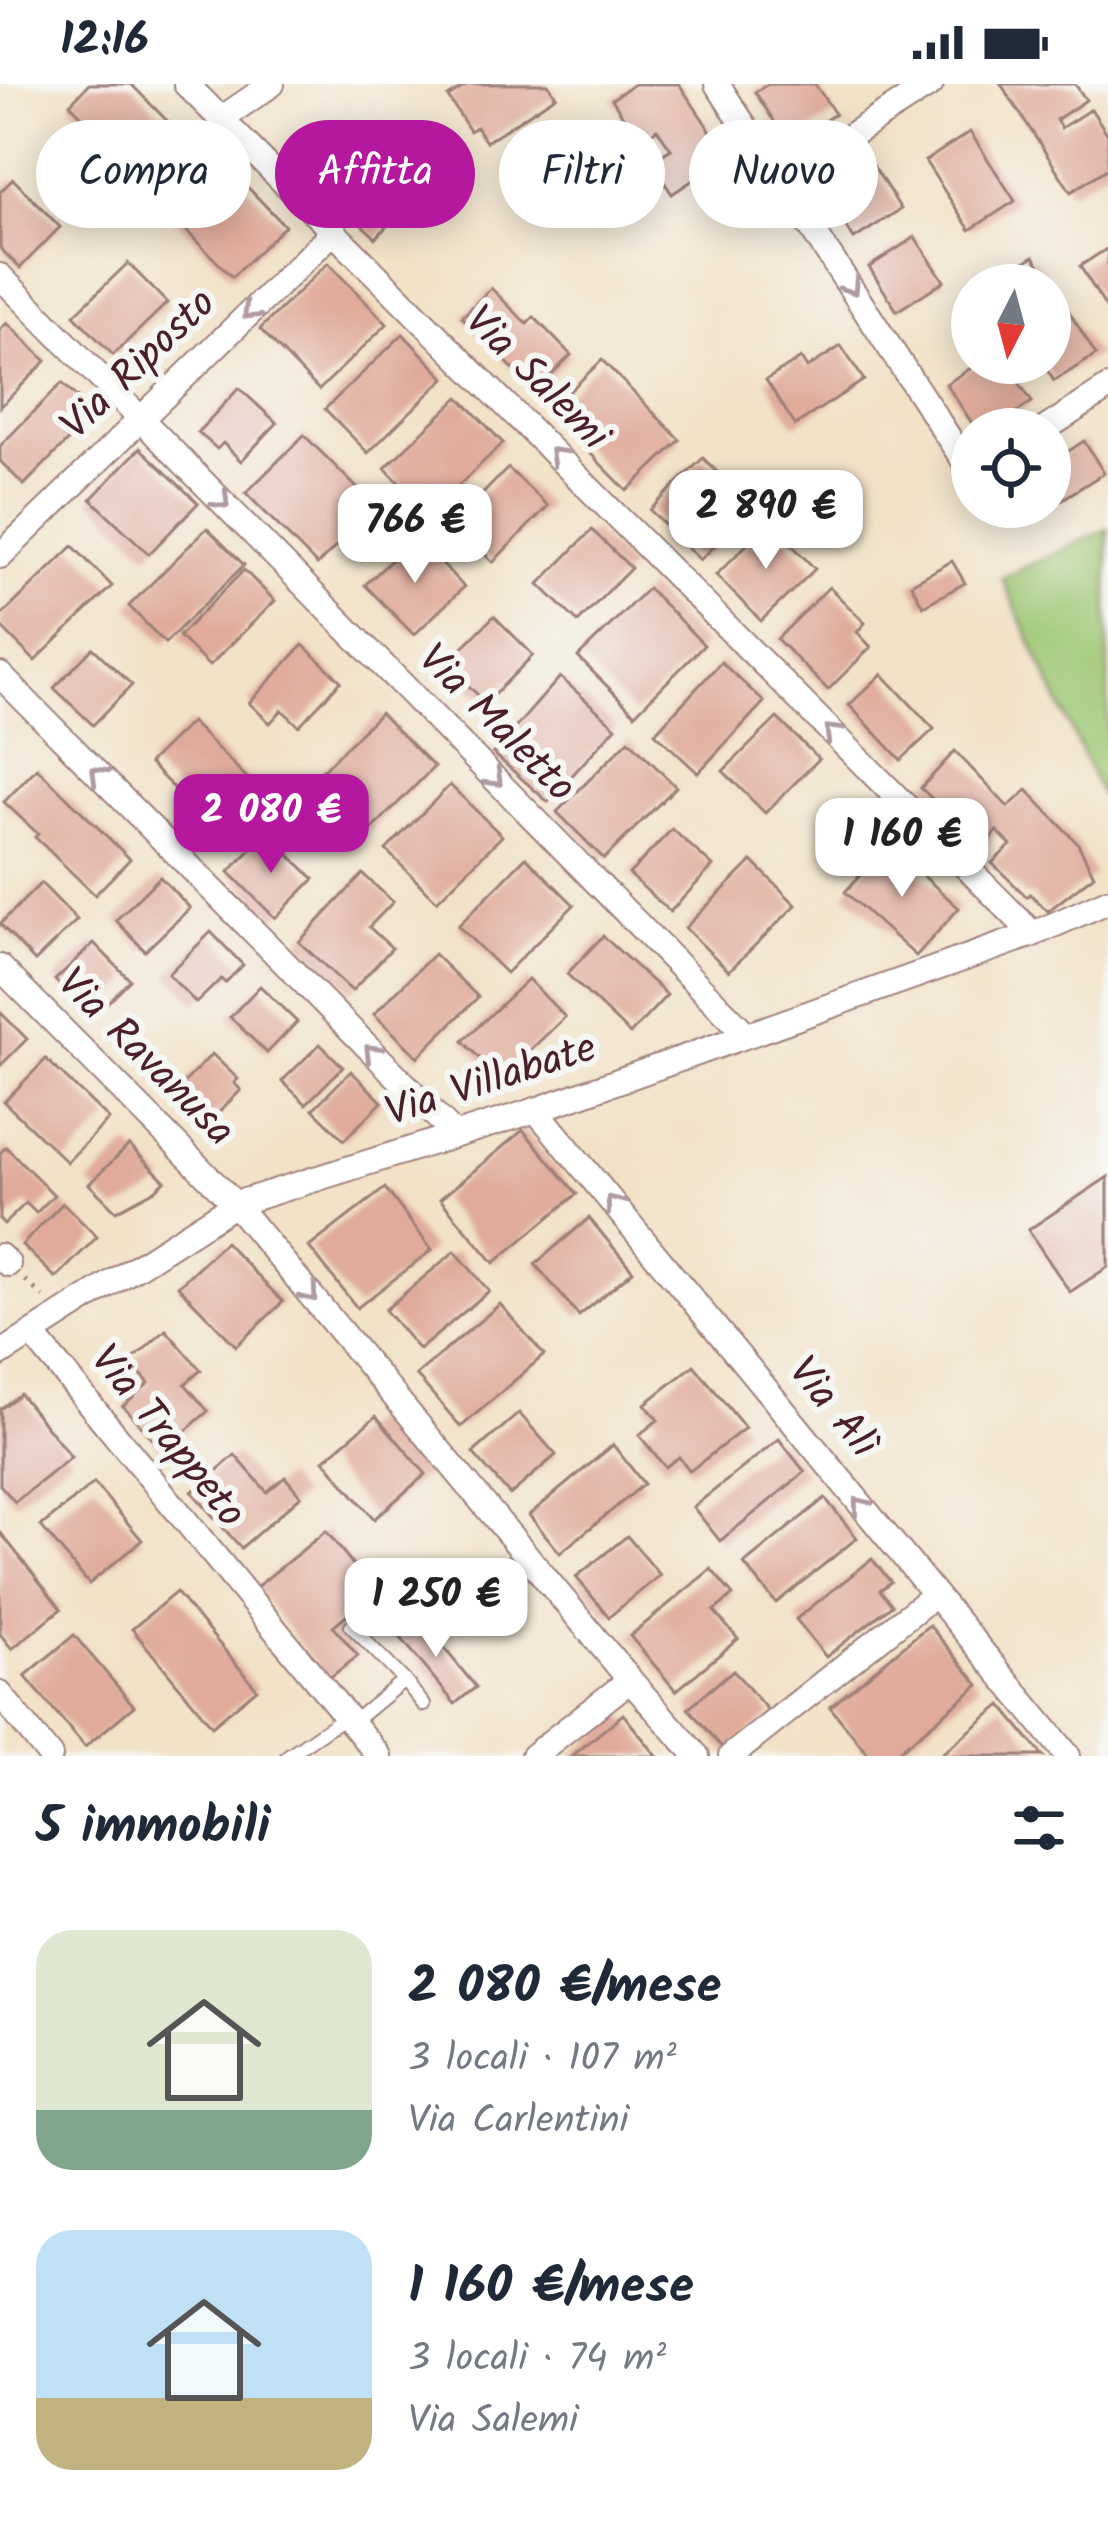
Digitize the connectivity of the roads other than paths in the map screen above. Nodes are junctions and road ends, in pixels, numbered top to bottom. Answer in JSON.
{"nodes":[{"id":1,"x":186,"y":84,"type":"edge"},
{"id":2,"x":272,"y":84,"type":"edge"},
{"id":3,"x":717,"y":84,"type":"edge"},
{"id":4,"x":931,"y":84,"type":"edge"},
{"id":5,"x":221,"y":119,"type":"junction"},
{"id":6,"x":741,"y":120,"type":"edge"},
{"id":7,"x":875,"y":120,"type":"edge"},
{"id":8,"x":812,"y":228,"type":"edge"},
{"id":9,"x":334,"y":231,"type":"junction"},
{"id":10,"x":0,"y":276,"type":"edge"},
{"id":11,"x":1108,"y":388,"type":"edge"},
{"id":12,"x":1071,"y":412,"type":"edge"},
{"id":13,"x":140,"y":417,"type":"junction"},
{"id":14,"x":951,"y":440,"type":"edge"},
{"id":15,"x":0,"y":556,"type":"edge"},
{"id":16,"x":0,"y":675,"type":"edge"},
{"id":17,"x":1108,"y":901,"type":"edge"},
{"id":18,"x":1033,"y":934,"type":"junction"},
{"id":19,"x":0,"y":967,"type":"edge"},
{"id":20,"x":746,"y":1034,"type":"junction"},
{"id":21,"x":536,"y":1110,"type":"junction"},
{"id":22,"x":455,"y":1135,"type":"junction"},
{"id":23,"x":235,"y":1204,"type":"junction"},
{"id":24,"x":32,"y":1335,"type":"junction"},
{"id":25,"x":0,"y":1354,"type":"edge"},
{"id":26,"x":934,"y":1595,"type":"junction"},
{"id":27,"x":352,"y":1627,"type":"dead end"},
{"id":28,"x":404,"y":1679,"type":"junction"},
{"id":29,"x":630,"y":1680,"type":"junction"},
{"id":30,"x":0,"y":1694,"type":"edge"},
{"id":31,"x":424,"y":1705,"type":"dead end"},
{"id":32,"x":349,"y":1720,"type":"junction"},
{"id":33,"x":294,"y":1754,"type":"edge"},
{"id":34,"x":50,"y":1756,"type":"edge"},
{"id":35,"x":379,"y":1756,"type":"edge"},
{"id":36,"x":533,"y":1756,"type":"edge"},
{"id":37,"x":697,"y":1756,"type":"edge"},
{"id":38,"x":731,"y":1756,"type":"edge"},
{"id":39,"x":1068,"y":1756,"type":"edge"}],
"edges":[{"from":1,"to":5,"type":"street","name":"Via Salemi"},
{"from":2,"to":5,"type":"street"},
{"from":3,"to":6,"type":"street"},
{"from":4,"to":7,"type":"street"},
{"from":5,"to":9,"type":"street","name":"Via Salemi"},
{"from":8,"to":14,"type":"street","one_way":true},
{"from":9,"to":13,"type":"street","name":"Via Riposto","one_way":true},
{"from":18,"to":9,"type":"street","name":"Via Salemi","one_way":true},
{"from":10,"to":13,"type":"street","name":"Via Maletto"},
{"from":11,"to":12,"type":"street"},
{"from":13,"to":15,"type":"street","name":"Via Riposto"},
{"from":13,"to":20,"type":"street","name":"Via Maletto","one_way":true},
{"from":22,"to":16,"type":"street","one_way":true},
{"from":17,"to":18,"type":"street","name":"Via Villabate"},
{"from":18,"to":20,"type":"street","name":"Via Villabate"},
{"from":19,"to":23,"type":"street","name":"Via Ravanusa"},
{"from":20,"to":21,"type":"street","name":"Via Villabate"},
{"from":21,"to":22,"type":"street","name":"Via Villabate"},
{"from":26,"to":21,"type":"street","name":"Via Alì","one_way":true},
{"from":22,"to":23,"type":"street","name":"Via Villabate"},
{"from":23,"to":24,"type":"street","name":"Via Villabate"},
{"from":23,"to":29,"type":"street","name":"Via Ravanusa","one_way":true},
{"from":24,"to":25,"type":"street","name":"Via Villabate"},
{"from":24,"to":32,"type":"street","name":"Via Trappeto"},
{"from":26,"to":38,"type":"street"},
{"from":26,"to":39,"type":"street","name":"Via Alì"},
{"from":27,"to":28,"type":"lane"},
{"from":28,"to":31,"type":"lane"},
{"from":28,"to":32,"type":"lane"},
{"from":29,"to":36,"type":"street"},
{"from":29,"to":37,"type":"street","name":"Via Ravanusa"},
{"from":30,"to":34,"type":"street"},
{"from":32,"to":33,"type":"lane"},
{"from":32,"to":35,"type":"street","name":"Via Trappeto"}]}
